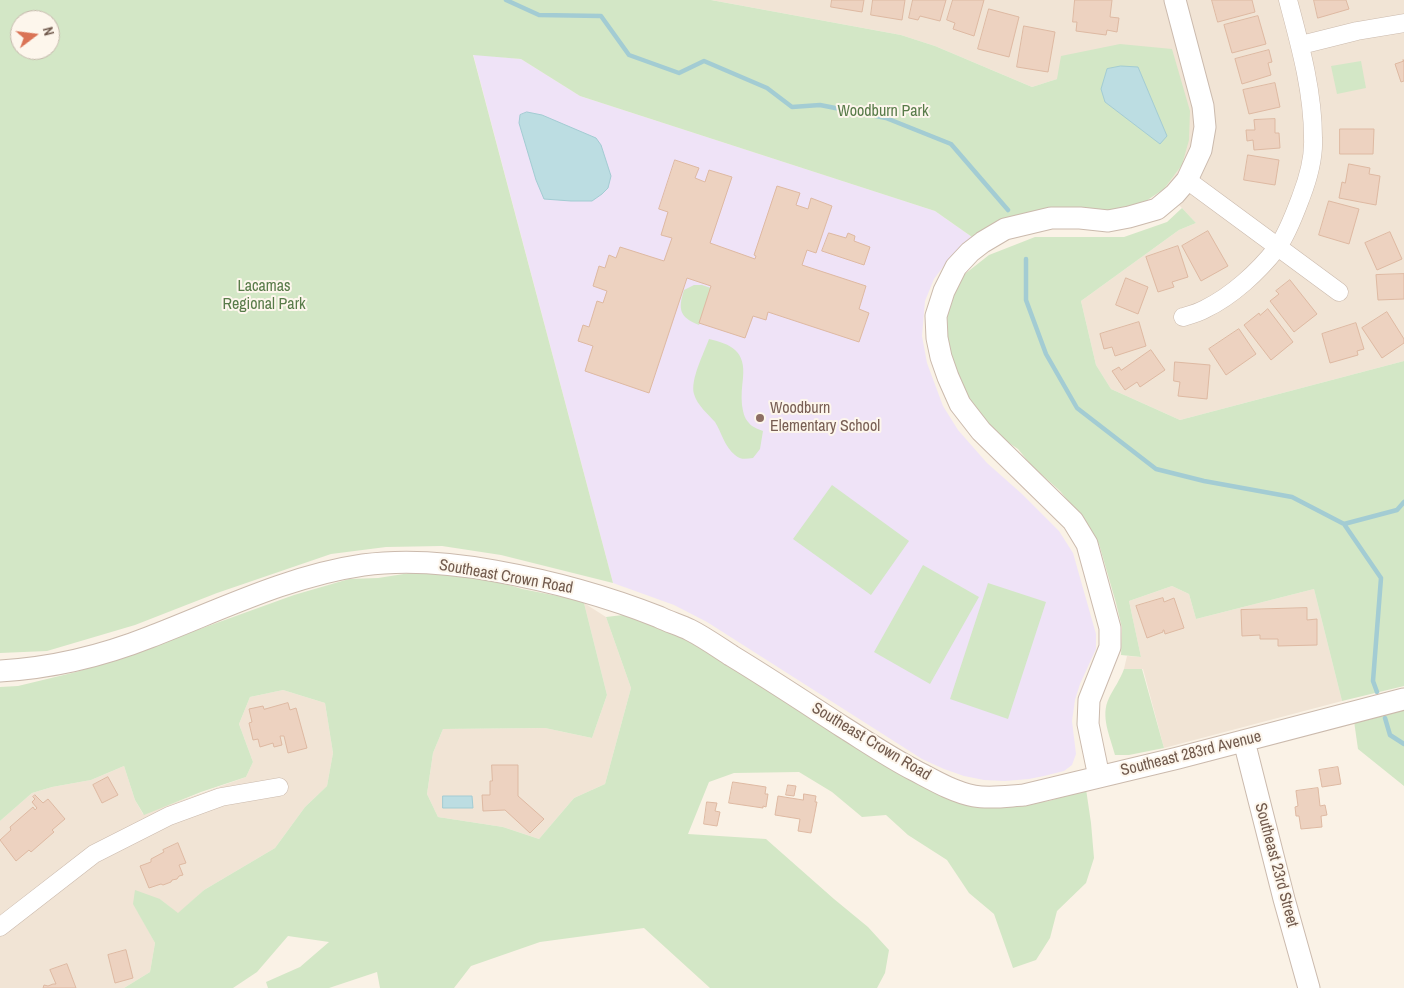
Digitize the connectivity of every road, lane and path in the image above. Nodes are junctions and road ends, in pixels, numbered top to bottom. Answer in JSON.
{"nodes":[{"id":1,"x":1175,"y":0,"type":"edge"},
{"id":2,"x":1288,"y":0,"type":"edge"},
{"id":3,"x":1404,"y":23,"type":"edge"},
{"id":4,"x":1300,"y":45,"type":"junction"},
{"id":5,"x":1187,"y":180,"type":"junction"},
{"id":6,"x":1278,"y":247,"type":"junction"},
{"id":7,"x":1339,"y":292,"type":"dead end"},
{"id":8,"x":1183,"y":317,"type":"dead end"},
{"id":9,"x":0,"y":671,"type":"edge"},
{"id":10,"x":1404,"y":699,"type":"edge"},
{"id":11,"x":1244,"y":741,"type":"junction"},
{"id":12,"x":1099,"y":777,"type":"junction"},
{"id":13,"x":279,"y":787,"type":"dead end"},
{"id":14,"x":976,"y":797,"type":"joint"},
{"id":15,"x":0,"y":927,"type":"edge"},
{"id":16,"x":1309,"y":988,"type":"edge"}],
"edges":[{"from":1,"to":5,"type":"street"},
{"from":2,"to":4,"type":"street"},
{"from":3,"to":4,"type":"street"},
{"from":4,"to":6,"type":"street"},
{"from":5,"to":6,"type":"street"},
{"from":5,"to":12,"type":"street"},
{"from":6,"to":7,"type":"street"},
{"from":6,"to":8,"type":"street"},
{"from":9,"to":14,"type":"street","name":"Southeast Crown Road"},
{"from":10,"to":11,"type":"street","name":"Southeast 283rd Avenue"},
{"from":11,"to":12,"type":"street","name":"Southeast 283rd Avenue"},
{"from":11,"to":16,"type":"street","name":"Southeast 23rd Street"},
{"from":12,"to":14,"type":"street","name":"Southeast 283rd Avenue"},
{"from":13,"to":15,"type":"street"}]}
